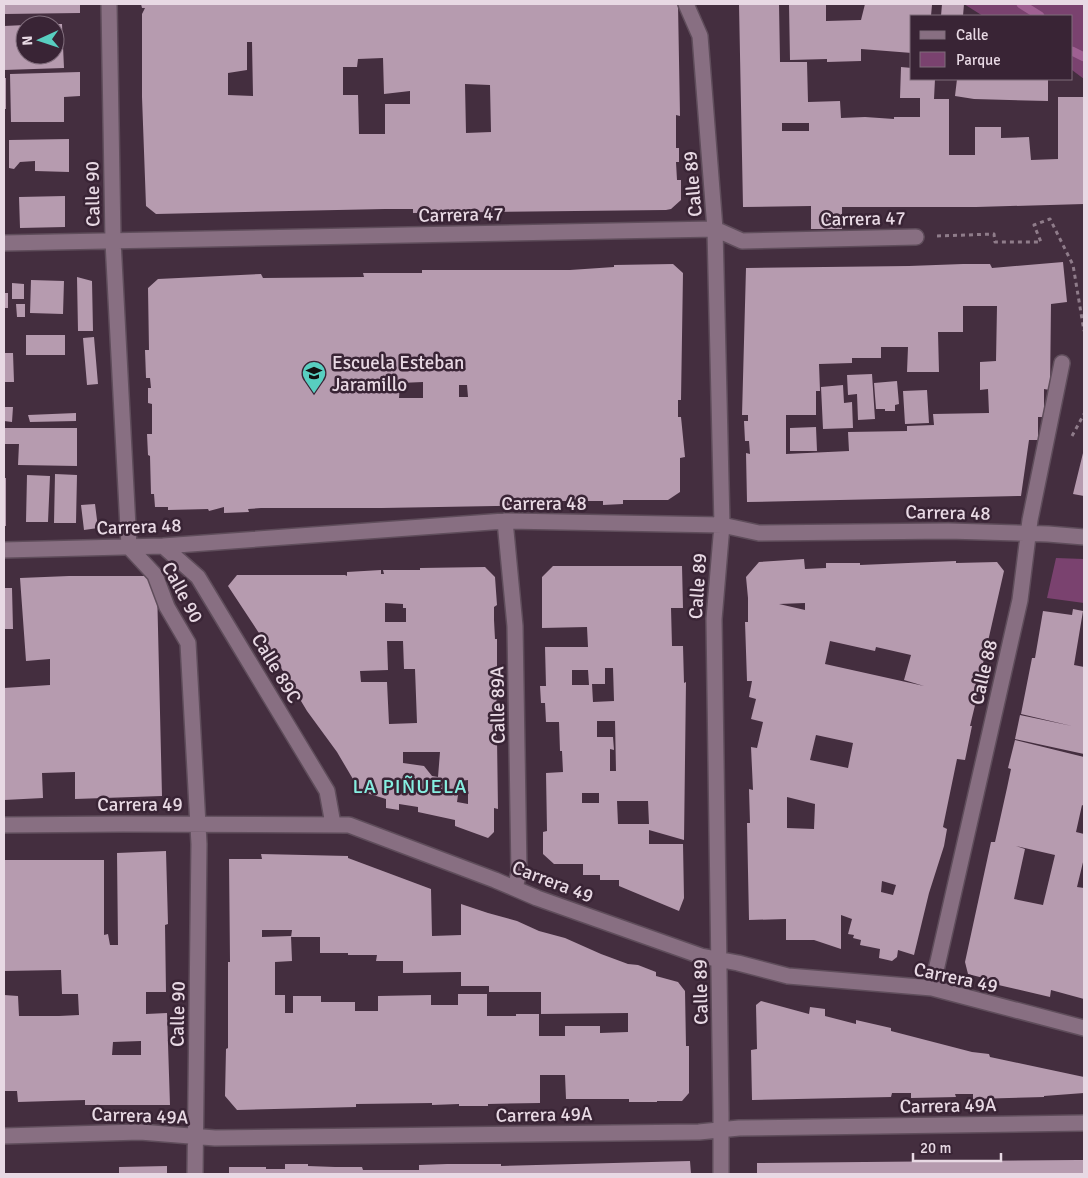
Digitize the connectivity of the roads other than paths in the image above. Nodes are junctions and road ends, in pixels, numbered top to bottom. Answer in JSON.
{"nodes":[{"id":1,"x":109,"y":4,"type":"edge"},
{"id":2,"x":686,"y":4,"type":"edge"},
{"id":3,"x":715,"y":229,"type":"junction"},
{"id":4,"x":916,"y":237,"type":"road end"},
{"id":5,"x":113,"y":241,"type":"junction"},
{"id":6,"x":4,"y":243,"type":"edge"},
{"id":7,"x":1062,"y":363,"type":"dead end"},
{"id":8,"x":505,"y":521,"type":"junction"},
{"id":9,"x":722,"y":525,"type":"junction"},
{"id":10,"x":1027,"y":534,"type":"junction"},
{"id":11,"x":1084,"y":537,"type":"edge"},
{"id":12,"x":163,"y":546,"type":"junction"},
{"id":13,"x":129,"y":548,"type":"junction"},
{"id":14,"x":4,"y":550,"type":"edge"},
{"id":15,"x":197,"y":824,"type":"junction"},
{"id":16,"x":333,"y":824,"type":"junction"},
{"id":17,"x":4,"y":825,"type":"edge"},
{"id":18,"x":515,"y":888,"type":"junction"},
{"id":19,"x":719,"y":960,"type":"junction"},
{"id":20,"x":932,"y":988,"type":"junction"},
{"id":21,"x":1084,"y":1028,"type":"edge"},
{"id":22,"x":1084,"y":1123,"type":"edge"},
{"id":23,"x":720,"y":1131,"type":"junction"},
{"id":24,"x":4,"y":1136,"type":"edge"},
{"id":25,"x":195,"y":1137,"type":"junction"},
{"id":26,"x":195,"y":1174,"type":"edge"},
{"id":27,"x":721,"y":1174,"type":"edge"}],
"edges":[{"from":1,"to":5,"type":"street","name":"Calle 90"},
{"from":2,"to":3,"type":"street","name":"Calle 89"},
{"from":3,"to":4,"type":"street","name":"Carrera 47"},
{"from":3,"to":5,"type":"street","name":"Carrera 47"},
{"from":3,"to":9,"type":"street","name":"Calle 89"},
{"from":5,"to":6,"type":"street","name":"Carrera 47"},
{"from":5,"to":13,"type":"street","name":"Calle 90"},
{"from":7,"to":10,"type":"street","name":"Calle 88"},
{"from":8,"to":9,"type":"street","name":"Carrera 48"},
{"from":8,"to":12,"type":"street","name":"Carrera 48"},
{"from":8,"to":18,"type":"street","name":"Calle 89A"},
{"from":9,"to":10,"type":"street","name":"Carrera 48"},
{"from":9,"to":19,"type":"street","name":"Calle 89"},
{"from":10,"to":11,"type":"street","name":"Carrera 48"},
{"from":10,"to":20,"type":"street","name":"Calle 88"},
{"from":12,"to":13,"type":"street","name":"Carrera 48"},
{"from":12,"to":16,"type":"street","name":"Calle 89C"},
{"from":13,"to":14,"type":"street","name":"Carrera 48"},
{"from":13,"to":15,"type":"street","name":"Calle 90"},
{"from":15,"to":16,"type":"street","name":"Carrera 49"},
{"from":15,"to":17,"type":"street","name":"Carrera 49"},
{"from":15,"to":25,"type":"street","name":"Calle 90"},
{"from":16,"to":18,"type":"street","name":"Carrera 49"},
{"from":18,"to":19,"type":"street","name":"Carrera 49"},
{"from":19,"to":20,"type":"street","name":"Carrera 49"},
{"from":19,"to":23,"type":"street","name":"Calle 89"},
{"from":20,"to":21,"type":"street","name":"Carrera 49"},
{"from":22,"to":23,"type":"street","name":"Carrera 49A"},
{"from":23,"to":25,"type":"street","name":"Carrera 49A"},
{"from":23,"to":27,"type":"street","name":"Calle 89"},
{"from":24,"to":25,"type":"street","name":"Carrera 49A"},
{"from":25,"to":26,"type":"street","name":"Calle 90"}]}
